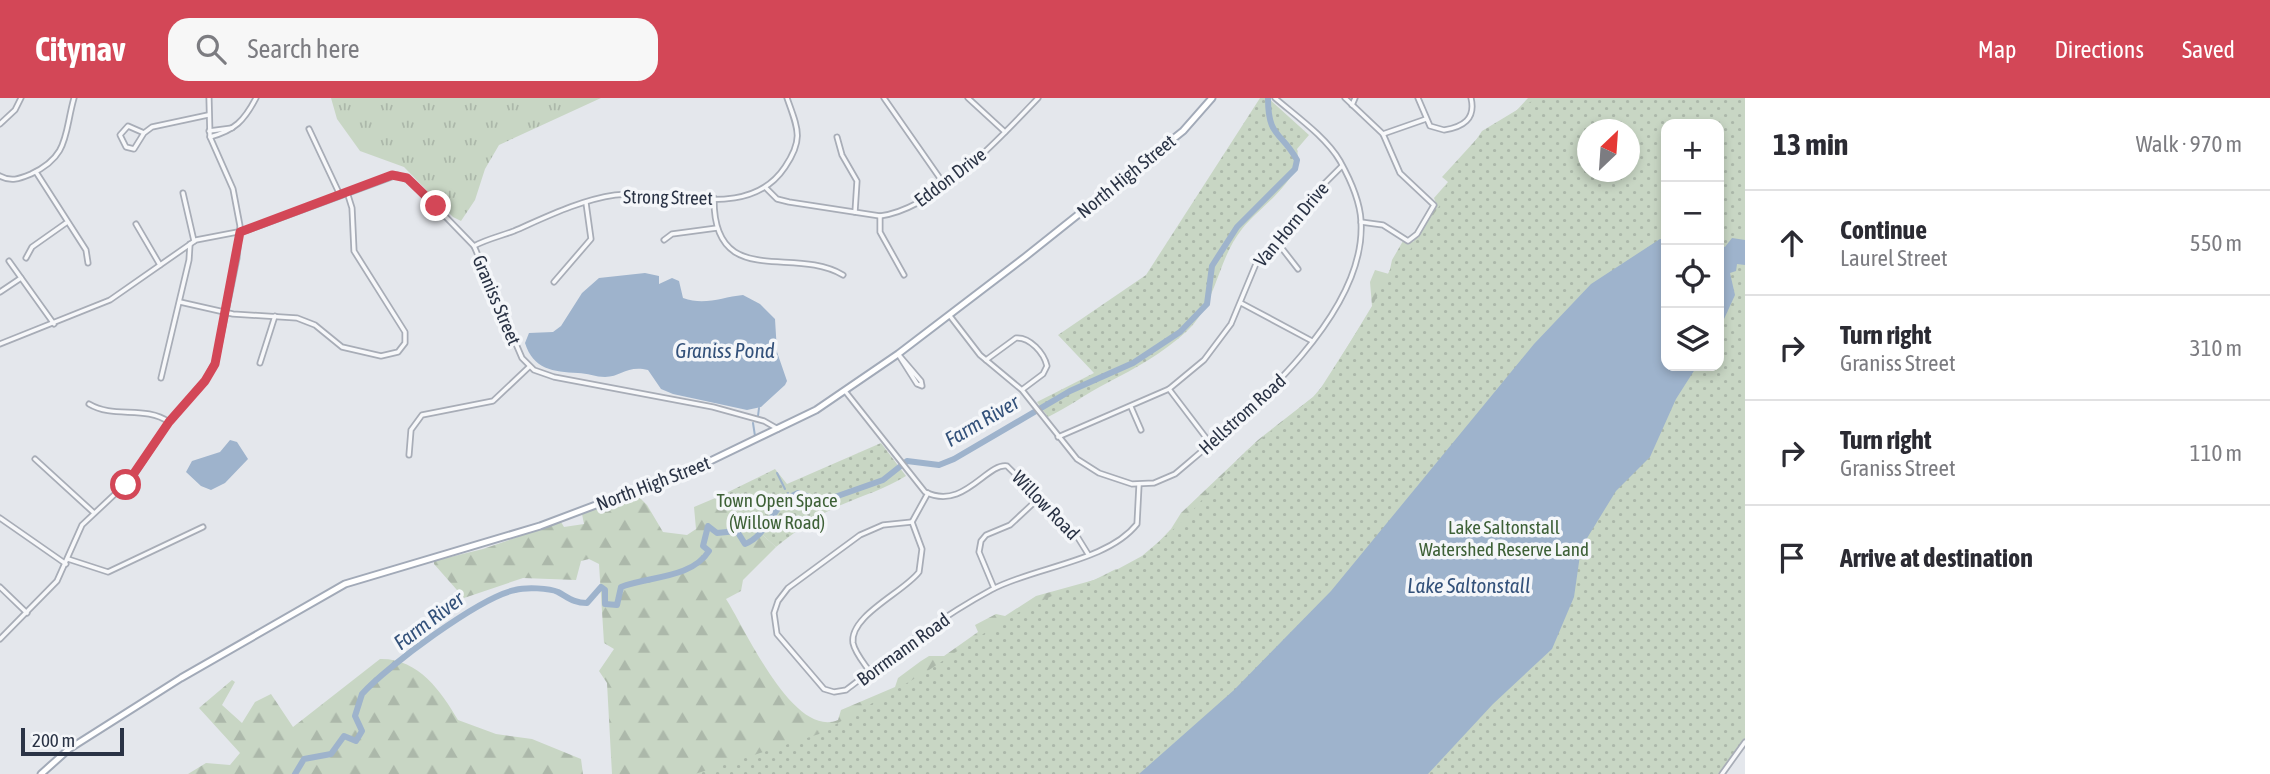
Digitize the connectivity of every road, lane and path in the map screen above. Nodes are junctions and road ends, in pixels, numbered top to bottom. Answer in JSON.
{"nodes":[{"id":1,"x":21,"y":98,"type":"edge"},
{"id":2,"x":74,"y":98,"type":"edge"},
{"id":3,"x":209,"y":98,"type":"edge"},
{"id":4,"x":256,"y":98,"type":"edge"},
{"id":5,"x":787,"y":98,"type":"edge"},
{"id":6,"x":884,"y":98,"type":"edge"},
{"id":7,"x":968,"y":98,"type":"edge"},
{"id":8,"x":1038,"y":98,"type":"edge"},
{"id":9,"x":1212,"y":98,"type":"edge"},
{"id":10,"x":1275,"y":98,"type":"edge"},
{"id":11,"x":1345,"y":98,"type":"edge"},
{"id":12,"x":1356,"y":98,"type":"edge"},
{"id":13,"x":1418,"y":98,"type":"edge"},
{"id":14,"x":1471,"y":98,"type":"edge"},
{"id":15,"x":1352,"y":104,"type":"junction"},
{"id":16,"x":208,"y":115,"type":"junction"},
{"id":17,"x":1426,"y":119,"type":"junction"},
{"id":18,"x":0,"y":124,"type":"edge"},
{"id":19,"x":309,"y":129,"type":"dead end"},
{"id":20,"x":1005,"y":132,"type":"junction"},
{"id":21,"x":144,"y":133,"type":"junction"},
{"id":22,"x":209,"y":134,"type":"junction"},
{"id":23,"x":1383,"y":134,"type":"junction"},
{"id":24,"x":837,"y":137,"type":"dead end"},
{"id":25,"x":1342,"y":166,"type":"junction"},
{"id":26,"x":36,"y":172,"type":"junction"},
{"id":27,"x":0,"y":176,"type":"edge"},
{"id":28,"x":944,"y":184,"type":"junction"},
{"id":29,"x":766,"y":188,"type":"junction"},
{"id":30,"x":347,"y":192,"type":"junction"},
{"id":31,"x":183,"y":193,"type":"dead end"},
{"id":32,"x":340,"y":195,"type":"junction"},
{"id":33,"x":714,"y":198,"type":"junction"},
{"id":34,"x":586,"y":203,"type":"junction"},
{"id":35,"x":855,"y":212,"type":"junction"},
{"id":36,"x":880,"y":216,"type":"junction"},
{"id":37,"x":66,"y":222,"type":"junction"},
{"id":38,"x":1361,"y":222,"type":"junction"},
{"id":39,"x":136,"y":224,"type":"dead end"},
{"id":40,"x":716,"y":228,"type":"junction"},
{"id":41,"x":240,"y":232,"type":"junction"},
{"id":42,"x":664,"y":240,"type":"dead end"},
{"id":43,"x":192,"y":242,"type":"junction"},
{"id":44,"x":1277,"y":242,"type":"junction"},
{"id":45,"x":474,"y":246,"type":"junction"},
{"id":46,"x":26,"y":258,"type":"dead end"},
{"id":47,"x":9,"y":261,"type":"dead end"},
{"id":48,"x":89,"y":262,"type":"dead end"},
{"id":49,"x":160,"y":265,"type":"junction"},
{"id":50,"x":1298,"y":269,"type":"dead end"},
{"id":51,"x":843,"y":275,"type":"dead end"},
{"id":52,"x":904,"y":275,"type":"dead end"},
{"id":53,"x":21,"y":278,"type":"junction"},
{"id":54,"x":554,"y":282,"type":"dead end"},
{"id":55,"x":0,"y":292,"type":"edge"},
{"id":56,"x":180,"y":303,"type":"junction"},
{"id":57,"x":1241,"y":303,"type":"junction"},
{"id":58,"x":227,"y":312,"type":"junction"},
{"id":59,"x":275,"y":316,"type":"junction"},
{"id":60,"x":950,"y":316,"type":"junction"},
{"id":61,"x":54,"y":324,"type":"junction"},
{"id":62,"x":1312,"y":341,"type":"junction"},
{"id":63,"x":0,"y":344,"type":"edge"},
{"id":64,"x":898,"y":354,"type":"junction"},
{"id":65,"x":986,"y":360,"type":"junction"},
{"id":66,"x":260,"y":363,"type":"dead end"},
{"id":67,"x":530,"y":366,"type":"junction"},
{"id":68,"x":161,"y":378,"type":"dead end"},
{"id":69,"x":1169,"y":389,"type":"junction"},
{"id":70,"x":1022,"y":390,"type":"junction"},
{"id":71,"x":845,"y":391,"type":"junction"},
{"id":72,"x":89,"y":404,"type":"dead end"},
{"id":73,"x":1131,"y":407,"type":"junction"},
{"id":74,"x":169,"y":422,"type":"junction"},
{"id":75,"x":778,"y":429,"type":"junction"},
{"id":76,"x":1141,"y":430,"type":"dead end"},
{"id":77,"x":1058,"y":437,"type":"junction"},
{"id":78,"x":1210,"y":443,"type":"junction"},
{"id":79,"x":409,"y":455,"type":"dead end"},
{"id":80,"x":35,"y":459,"type":"dead end"},
{"id":81,"x":1139,"y":484,"type":"junction"},
{"id":82,"x":928,"y":494,"type":"junction"},
{"id":83,"x":1040,"y":497,"type":"junction"},
{"id":84,"x":93,"y":512,"type":"junction"},
{"id":85,"x":0,"y":518,"type":"edge"},
{"id":86,"x":912,"y":522,"type":"junction"},
{"id":87,"x":203,"y":527,"type":"dead end"},
{"id":88,"x":1087,"y":554,"type":"junction"},
{"id":89,"x":67,"y":562,"type":"junction"},
{"id":90,"x":0,"y":587,"type":"edge"},
{"id":91,"x":994,"y":588,"type":"junction"},
{"id":92,"x":27,"y":613,"type":"junction"},
{"id":93,"x":0,"y":639,"type":"edge"},
{"id":94,"x":870,"y":672,"type":"junction"},
{"id":95,"x":1744,"y":745,"type":"edge"},
{"id":96,"x":41,"y":774,"type":"edge"},
{"id":97,"x":1722,"y":774,"type":"edge"}],
"edges":[{"from":1,"to":18,"type":"street"},
{"from":2,"to":26,"type":"street"},
{"from":3,"to":16,"type":"street"},
{"from":4,"to":22,"type":"street"},
{"from":5,"to":29,"type":"street"},
{"from":6,"to":28,"type":"street"},
{"from":7,"to":20,"type":"street"},
{"from":8,"to":20,"type":"street","name":"Eddon Drive"},
{"from":9,"to":60,"type":"main road","name":"North High Street"},
{"from":10,"to":25,"type":"street","name":"Hellstrom Road"},
{"from":11,"to":15,"type":"street"},
{"from":12,"to":15,"type":"street"},
{"from":13,"to":17,"type":"street"},
{"from":14,"to":17,"type":"street"},
{"from":15,"to":23,"type":"street"},
{"from":16,"to":21,"type":"street"},
{"from":16,"to":22,"type":"street"},
{"from":17,"to":23,"type":"street"},
{"from":19,"to":32,"type":"street"},
{"from":20,"to":28,"type":"street","name":"Eddon Drive"},
{"from":21,"to":21,"type":"street"},
{"from":22,"to":41,"type":"street"},
{"from":23,"to":38,"type":"street"},
{"from":24,"to":35,"type":"street"},
{"from":25,"to":38,"type":"street","name":"Hellstrom Road"},
{"from":25,"to":44,"type":"street","name":"Van Horn Drive"},
{"from":26,"to":27,"type":"street"},
{"from":26,"to":37,"type":"street"},
{"from":28,"to":36,"type":"street","name":"Eddon Drive"},
{"from":29,"to":33,"type":"street","name":"Strong Street"},
{"from":29,"to":35,"type":"street","name":"Eddon Drive"},
{"from":30,"to":32,"type":"street","name":"Graniss Street"},
{"from":30,"to":45,"type":"street","name":"Graniss Street"},
{"from":30,"to":59,"type":"street"},
{"from":31,"to":43,"type":"street"},
{"from":32,"to":41,"type":"street","name":"Graniss Street"},
{"from":33,"to":34,"type":"street","name":"Strong Street"},
{"from":33,"to":40,"type":"street"},
{"from":34,"to":45,"type":"street","name":"Strong Street"},
{"from":34,"to":54,"type":"street"},
{"from":35,"to":36,"type":"street","name":"Eddon Drive"},
{"from":36,"to":52,"type":"street"},
{"from":37,"to":46,"type":"street"},
{"from":37,"to":48,"type":"street"},
{"from":38,"to":62,"type":"street","name":"Hellstrom Road"},
{"from":39,"to":49,"type":"street"},
{"from":40,"to":42,"type":"street"},
{"from":40,"to":51,"type":"street"},
{"from":41,"to":43,"type":"street","name":"Graniss Street"},
{"from":41,"to":58,"type":"street"},
{"from":43,"to":49,"type":"street"},
{"from":43,"to":56,"type":"street"},
{"from":44,"to":50,"type":"street"},
{"from":44,"to":57,"type":"street","name":"Van Horn Drive"},
{"from":45,"to":67,"type":"street","name":"Graniss Street"},
{"from":47,"to":53,"type":"street"},
{"from":49,"to":61,"type":"street"},
{"from":53,"to":55,"type":"street"},
{"from":53,"to":61,"type":"street"},
{"from":56,"to":58,"type":"street"},
{"from":56,"to":68,"type":"street"},
{"from":57,"to":62,"type":"street"},
{"from":57,"to":69,"type":"street","name":"Van Horn Drive"},
{"from":58,"to":59,"type":"street"},
{"from":58,"to":74,"type":"street"},
{"from":59,"to":66,"type":"street"},
{"from":60,"to":64,"type":"main road","name":"North High Street"},
{"from":60,"to":65,"type":"street"},
{"from":61,"to":63,"type":"street"},
{"from":62,"to":78,"type":"street","name":"Hellstrom Road"},
{"from":64,"to":64,"type":"street"},
{"from":64,"to":71,"type":"main road","name":"North High Street"},
{"from":65,"to":70,"type":"street"},
{"from":65,"to":70,"type":"street"},
{"from":67,"to":75,"type":"street","name":"Graniss Street"},
{"from":67,"to":79,"type":"street"},
{"from":69,"to":73,"type":"street","name":"Van Horn Drive"},
{"from":69,"to":78,"type":"street"},
{"from":70,"to":77,"type":"street"},
{"from":71,"to":75,"type":"main road","name":"North High Street"},
{"from":71,"to":82,"type":"street"},
{"from":72,"to":74,"type":"street"},
{"from":73,"to":76,"type":"street"},
{"from":73,"to":77,"type":"street","name":"Van Horn Drive"},
{"from":74,"to":84,"type":"street"},
{"from":75,"to":96,"type":"main road","name":"North High Street"},
{"from":77,"to":81,"type":"street"},
{"from":78,"to":81,"type":"street","name":"Hellstrom Road"},
{"from":80,"to":84,"type":"street"},
{"from":81,"to":88,"type":"street","name":"Borrmann Road"},
{"from":82,"to":83,"type":"street","name":"Willow Road"},
{"from":82,"to":86,"type":"street"},
{"from":83,"to":88,"type":"street","name":"Willow Road"},
{"from":83,"to":91,"type":"street"},
{"from":84,"to":89,"type":"street"},
{"from":85,"to":89,"type":"street"},
{"from":86,"to":94,"type":"street"},
{"from":86,"to":94,"type":"street","name":"Borrmann Road"},
{"from":87,"to":89,"type":"street"},
{"from":88,"to":91,"type":"street","name":"Borrmann Road"},
{"from":89,"to":92,"type":"street"},
{"from":90,"to":92,"type":"street"},
{"from":91,"to":94,"type":"street","name":"Borrmann Road"},
{"from":92,"to":93,"type":"street"},
{"from":95,"to":97,"type":"street"}]}
